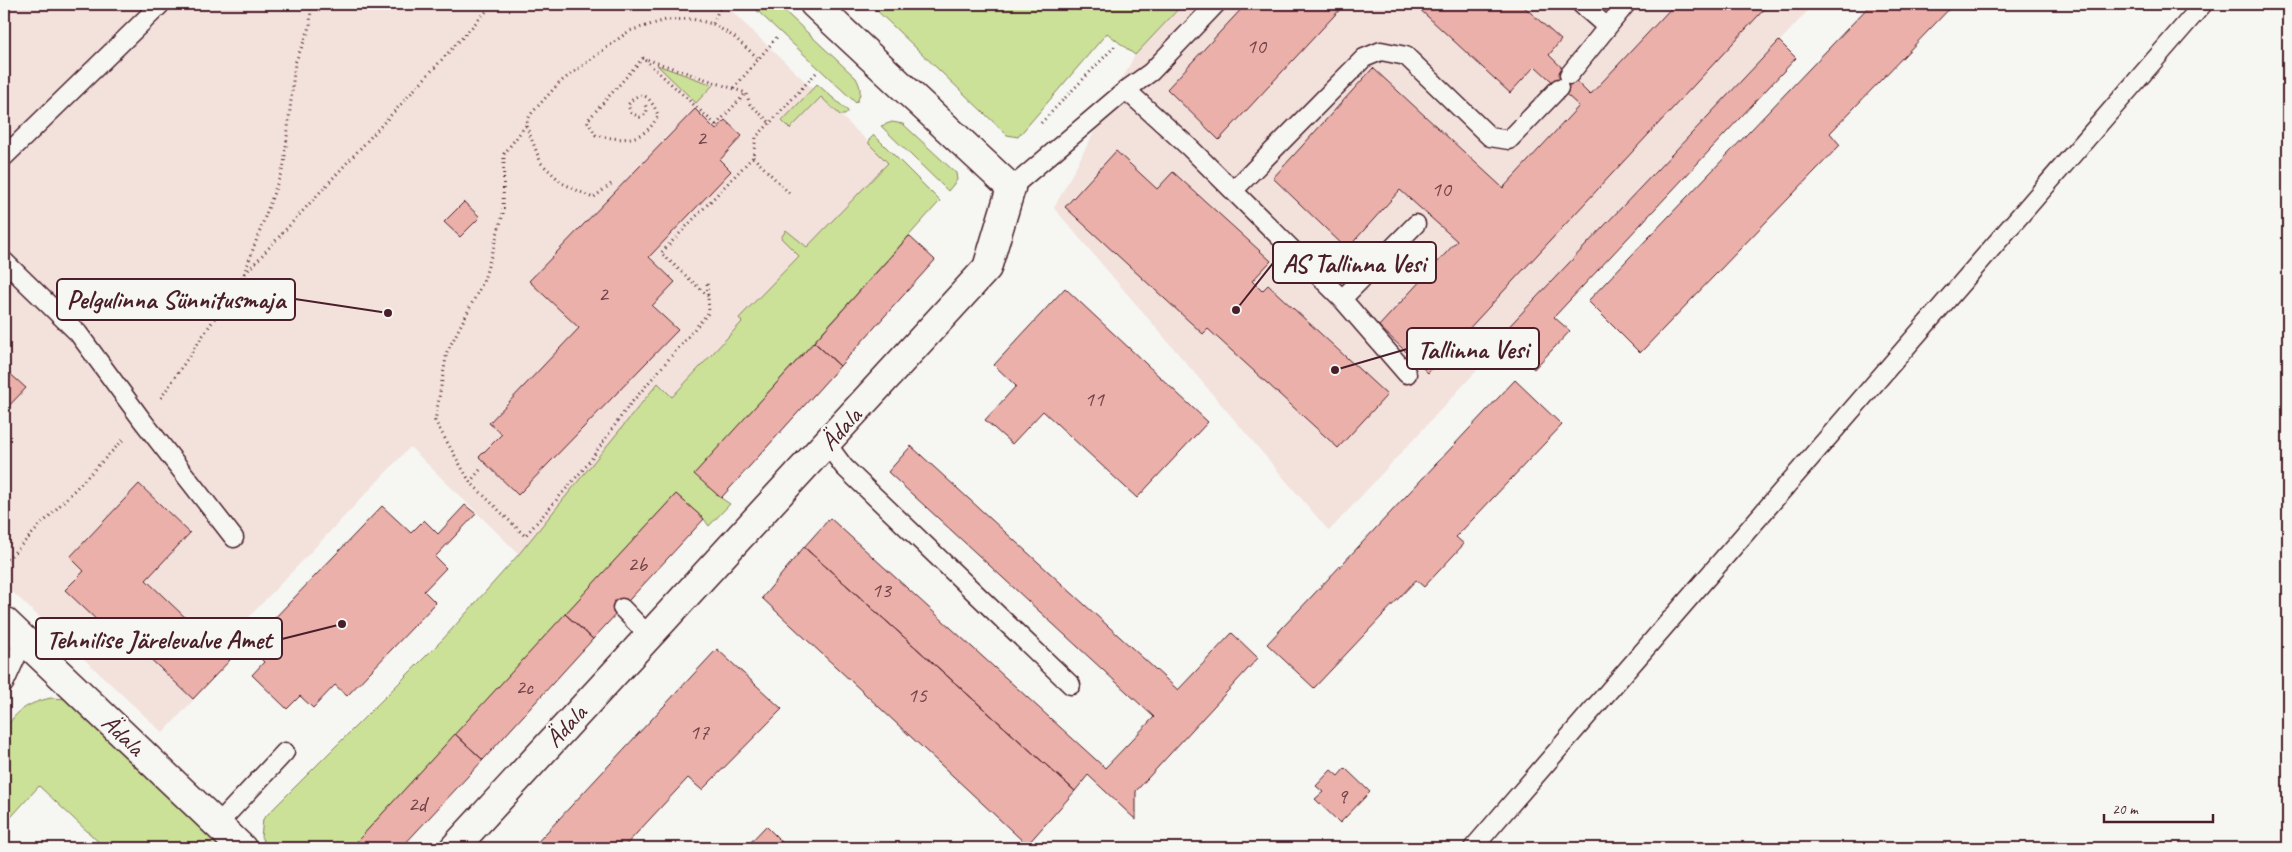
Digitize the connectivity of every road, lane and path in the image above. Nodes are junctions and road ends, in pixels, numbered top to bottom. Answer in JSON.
{"nodes":[{"id":1,"x":310,"y":4,"type":"edge"},
{"id":2,"x":493,"y":4,"type":"edge"},
{"id":3,"x":721,"y":4,"type":"edge"},
{"id":4,"x":814,"y":4,"type":"edge"},
{"id":5,"x":1216,"y":4,"type":"edge"},
{"id":6,"x":1581,"y":4,"type":"edge"},
{"id":7,"x":1626,"y":4,"type":"edge"},
{"id":8,"x":2203,"y":4,"type":"edge"},
{"id":9,"x":160,"y":6,"type":"dead end"},
{"id":10,"x":713,"y":24,"type":"junction"},
{"id":11,"x":1606,"y":26,"type":"junction"},
{"id":12,"x":777,"y":37,"type":"dead end"},
{"id":13,"x":1115,"y":46,"type":"dead end"},
{"id":14,"x":643,"y":58,"type":"junction"},
{"id":15,"x":759,"y":59,"type":"junction"},
{"id":16,"x":816,"y":73,"type":"dead end"},
{"id":17,"x":734,"y":88,"type":"junction"},
{"id":18,"x":1126,"y":90,"type":"junction"},
{"id":19,"x":746,"y":93,"type":"junction"},
{"id":20,"x":645,"y":104,"type":"dead end"},
{"id":21,"x":770,"y":123,"type":"junction"},
{"id":22,"x":526,"y":125,"type":"junction"},
{"id":23,"x":1039,"y":125,"type":"dead end"},
{"id":24,"x":4,"y":157,"type":"edge"},
{"id":25,"x":753,"y":157,"type":"junction"},
{"id":26,"x":612,"y":184,"type":"dead end"},
{"id":27,"x":1011,"y":188,"type":"junction"},
{"id":28,"x":1233,"y":191,"type":"junction"},
{"id":29,"x":791,"y":195,"type":"dead end"},
{"id":30,"x":1416,"y":224,"type":"dead end"},
{"id":31,"x":4,"y":261,"type":"edge"},
{"id":32,"x":243,"y":276,"type":"junction"},
{"id":33,"x":707,"y":282,"type":"dead end"},
{"id":34,"x":708,"y":296,"type":"junction"},
{"id":35,"x":1342,"y":299,"type":"junction"},
{"id":36,"x":1407,"y":374,"type":"dead end"},
{"id":37,"x":142,"y":420,"type":"junction"},
{"id":38,"x":827,"y":444,"type":"junction"},
{"id":39,"x":480,"y":470,"type":"dead end"},
{"id":40,"x":470,"y":482,"type":"junction"},
{"id":41,"x":234,"y":538,"type":"dead end"},
{"id":42,"x":4,"y":563,"type":"edge"},
{"id":43,"x":622,"y":608,"type":"dead end"},
{"id":44,"x":4,"y":621,"type":"edge"},
{"id":45,"x":649,"y":636,"type":"junction"},
{"id":46,"x":24,"y":640,"type":"junction"},
{"id":47,"x":4,"y":684,"type":"edge"},
{"id":48,"x":1070,"y":684,"type":"dead end"},
{"id":49,"x":284,"y":752,"type":"dead end"},
{"id":50,"x":217,"y":825,"type":"junction"},
{"id":51,"x":242,"y":848,"type":"edge"},
{"id":52,"x":454,"y":848,"type":"edge"},
{"id":53,"x":1473,"y":848,"type":"edge"}],
"edges":[{"from":1,"to":32,"type":"path"},
{"from":2,"to":32,"type":"path"},
{"from":3,"to":10,"type":"path"},
{"from":4,"to":27,"type":"street"},
{"from":5,"to":18,"type":"lane"},
{"from":6,"to":11,"type":"lane"},
{"from":7,"to":11,"type":"lane"},
{"from":8,"to":53,"type":"lane"},
{"from":9,"to":24,"type":"lane"},
{"from":10,"to":15,"type":"path"},
{"from":10,"to":22,"type":"path"},
{"from":11,"to":28,"type":"lane"},
{"from":12,"to":15,"type":"path"},
{"from":13,"to":23,"type":"path"},
{"from":14,"to":17,"type":"path"},
{"from":14,"to":19,"type":"path"},
{"from":14,"to":20,"type":"path"},
{"from":15,"to":17,"type":"path"},
{"from":16,"to":21,"type":"path"},
{"from":17,"to":19,"type":"path"},
{"from":18,"to":27,"type":"lane"},
{"from":18,"to":28,"type":"lane"},
{"from":19,"to":21,"type":"path"},
{"from":21,"to":25,"type":"path"},
{"from":22,"to":26,"type":"path"},
{"from":22,"to":40,"type":"path"},
{"from":25,"to":29,"type":"path"},
{"from":25,"to":34,"type":"path"},
{"from":27,"to":38,"type":"street","name":"Ädala"},
{"from":28,"to":35,"type":"lane"},
{"from":30,"to":35,"type":"lane"},
{"from":31,"to":37,"type":"lane"},
{"from":32,"to":37,"type":"path"},
{"from":33,"to":34,"type":"path"},
{"from":34,"to":40,"type":"path"},
{"from":35,"to":36,"type":"lane"},
{"from":37,"to":41,"type":"lane"},
{"from":37,"to":42,"type":"path"},
{"from":38,"to":45,"type":"street","name":"Ädala"},
{"from":38,"to":48,"type":"lane"},
{"from":39,"to":40,"type":"path"},
{"from":43,"to":45,"type":"lane"},
{"from":44,"to":46,"type":"street","name":"Ädala"},
{"from":45,"to":52,"type":"street","name":"Ädala"},
{"from":46,"to":47,"type":"lane"},
{"from":46,"to":50,"type":"street","name":"Ädala"},
{"from":49,"to":50,"type":"lane"},
{"from":50,"to":51,"type":"street","name":"Ädala"}]}
